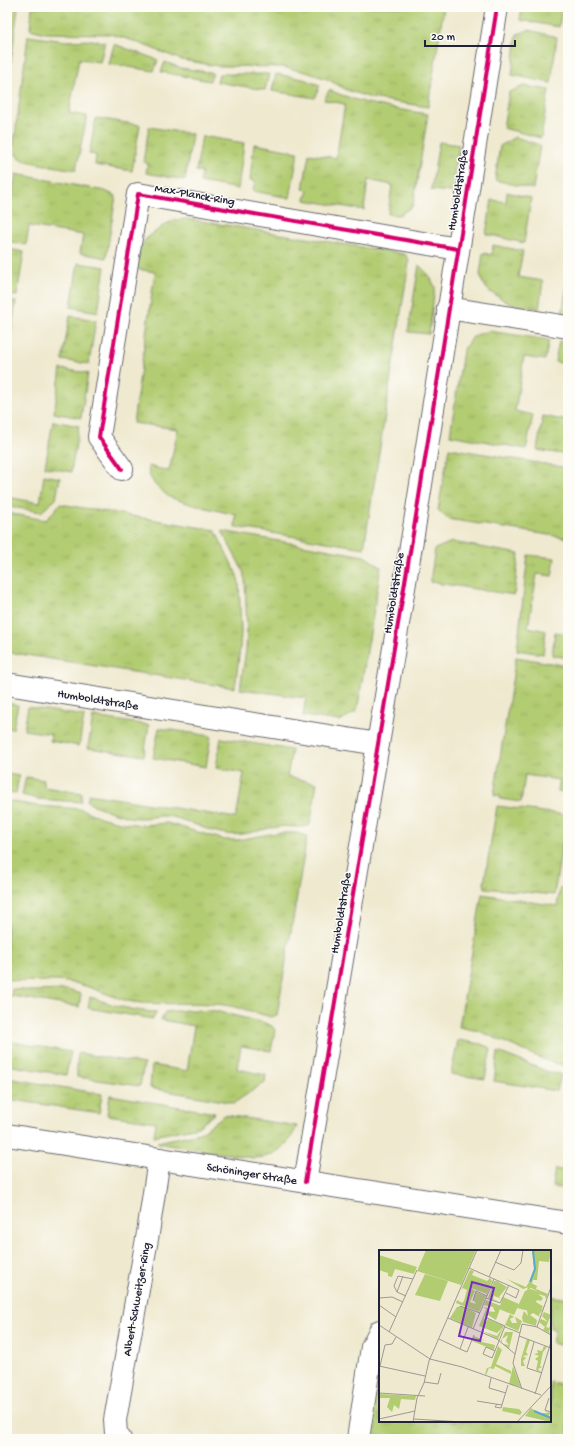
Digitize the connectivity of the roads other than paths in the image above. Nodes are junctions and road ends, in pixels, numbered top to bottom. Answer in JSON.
{"nodes":[{"id":1,"x":497,"y":7,"type":"edge"},
{"id":2,"x":458,"y":249,"type":"junction"},
{"id":3,"x":448,"y":308,"type":"junction"},
{"id":4,"x":568,"y":327,"type":"edge"},
{"id":5,"x":122,"y":469,"type":"dead end"},
{"id":6,"x":7,"y":684,"type":"edge"},
{"id":7,"x":378,"y":744,"type":"junction"},
{"id":8,"x":7,"y":1135,"type":"edge"},
{"id":9,"x":159,"y":1159,"type":"junction"},
{"id":10,"x":305,"y":1182,"type":"junction"},
{"id":11,"x":568,"y":1223,"type":"edge"},
{"id":12,"x":379,"y":1333,"type":"edge"},
{"id":13,"x":120,"y":1439,"type":"edge"},
{"id":14,"x":358,"y":1439,"type":"edge"}],
"edges":[{"from":1,"to":2,"type":"street","name":"Humboldtstraße"},
{"from":2,"to":3,"type":"street","name":"Humboldtstraße"},
{"from":2,"to":5,"type":"street","name":"Max-Planck-Ring"},
{"from":3,"to":4,"type":"street"},
{"from":3,"to":7,"type":"street","name":"Humboldtstraße"},
{"from":6,"to":7,"type":"street","name":"Humboldtstraße"},
{"from":7,"to":10,"type":"street","name":"Humboldtstraße"},
{"from":8,"to":9,"type":"street","name":"Schöninger Straße"},
{"from":9,"to":10,"type":"street","name":"Schöninger Straße"},
{"from":9,"to":13,"type":"street","name":"Albert-Schweitzer-Ring"},
{"from":10,"to":11,"type":"street","name":"Schöninger Straße"},
{"from":12,"to":14,"type":"street"}]}
